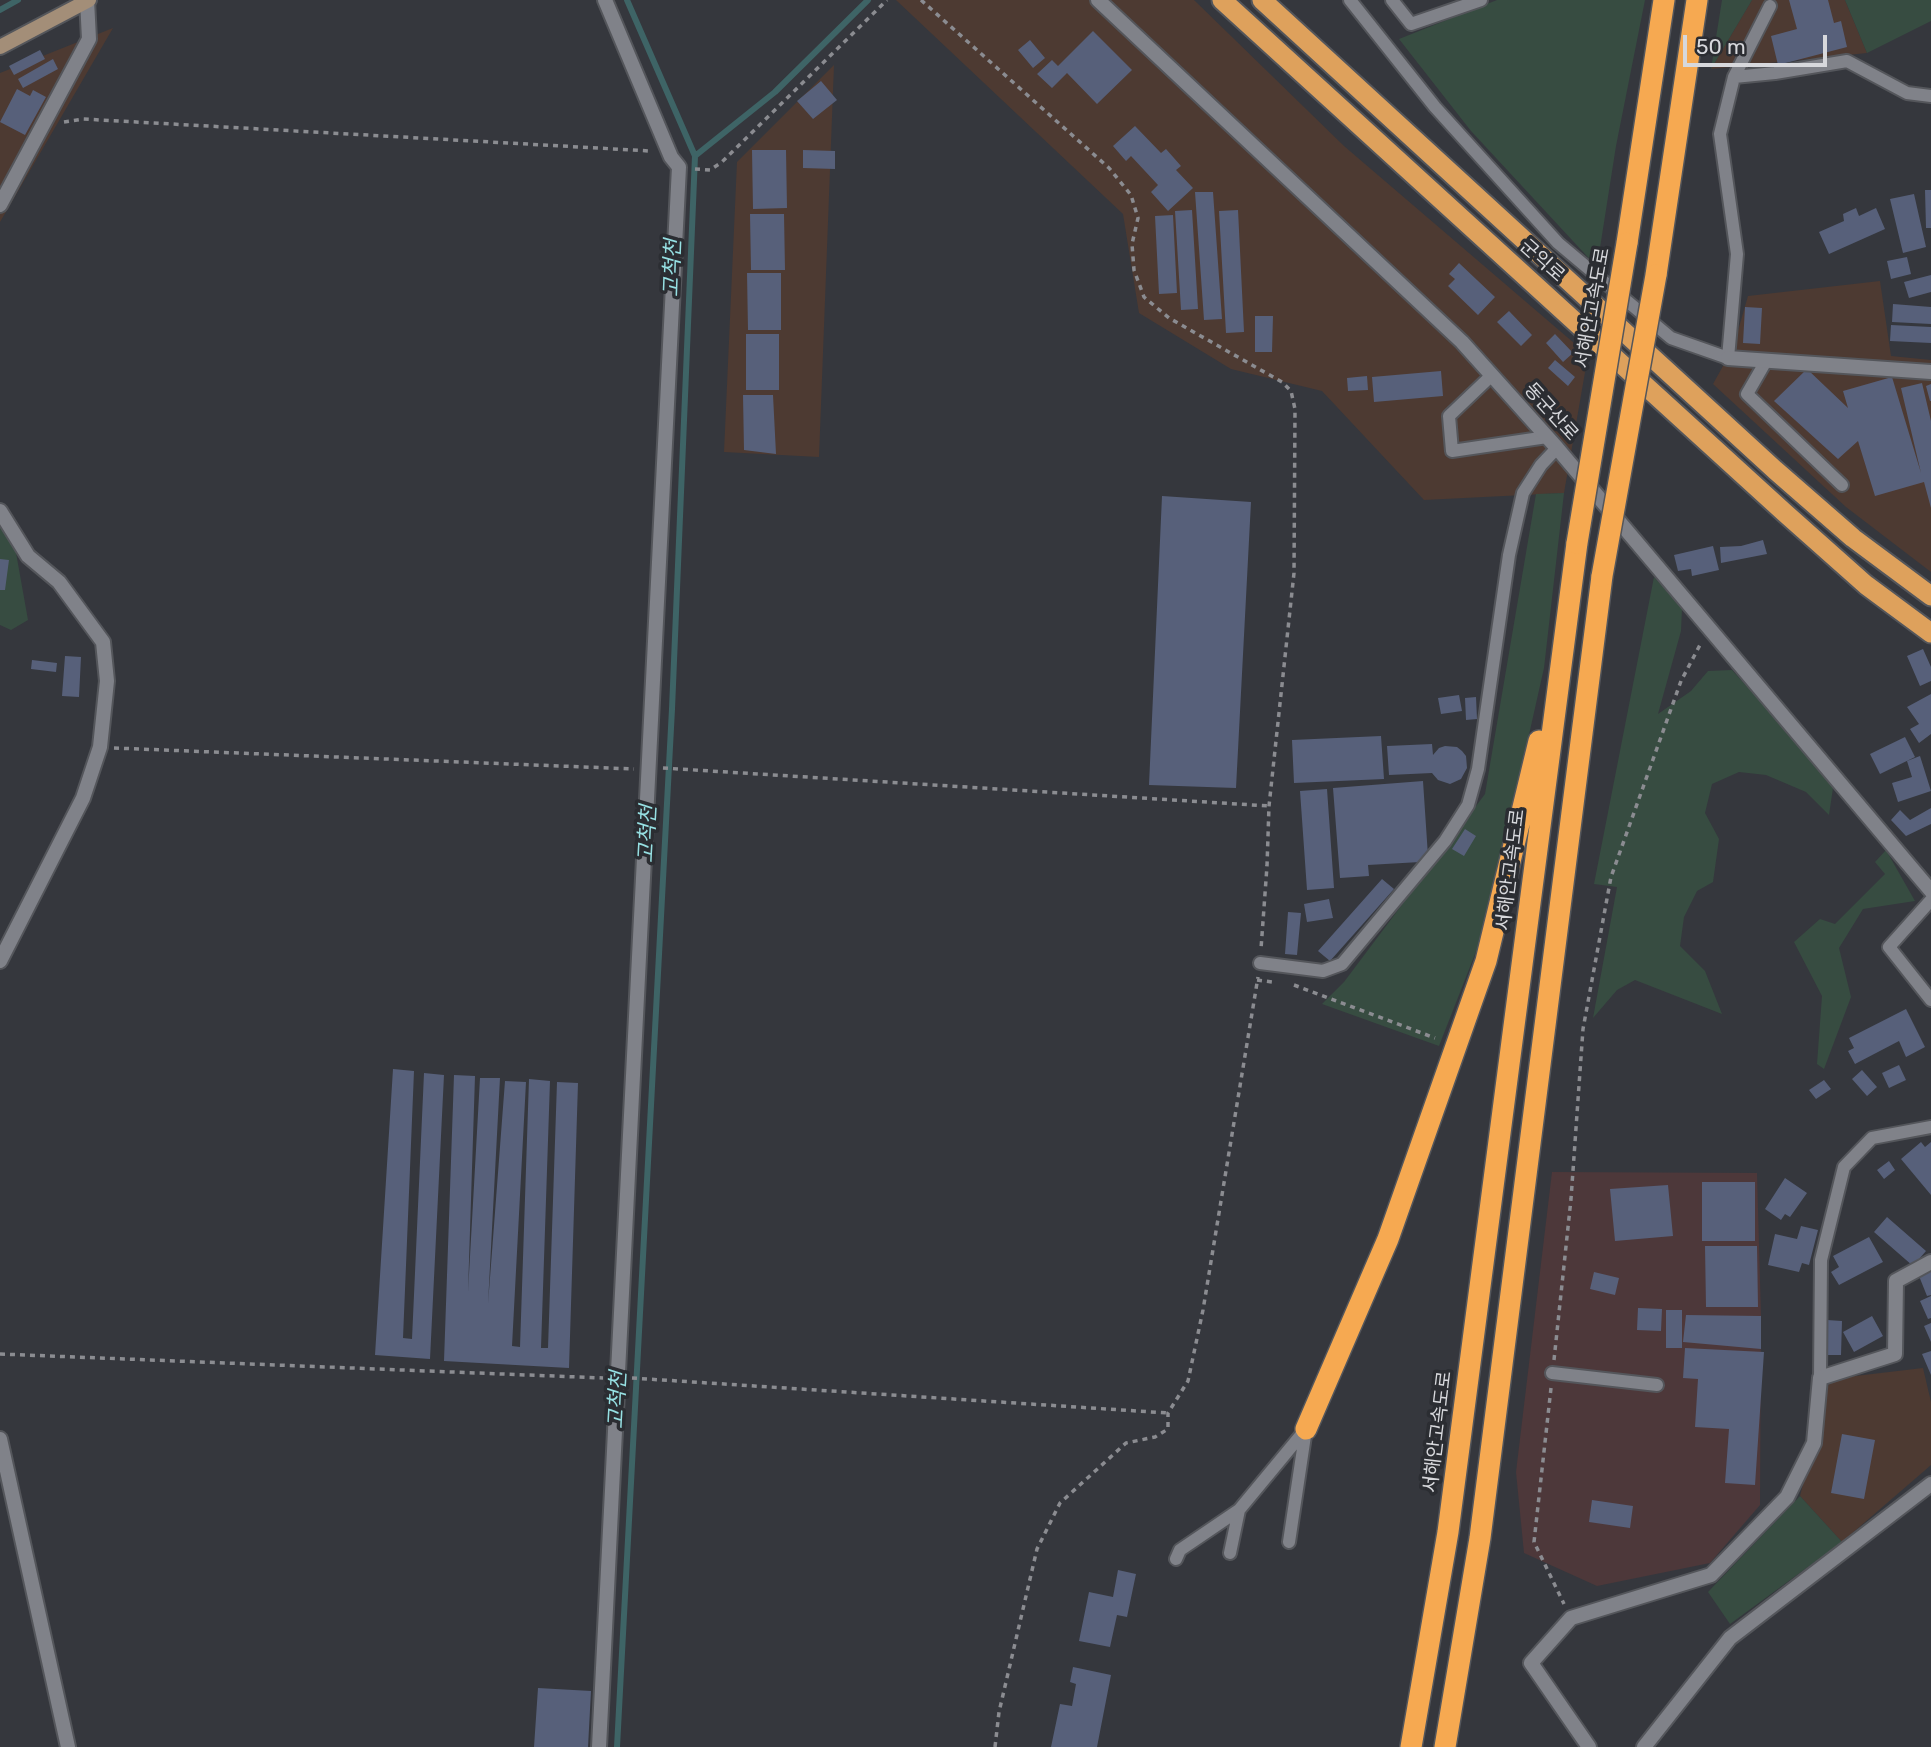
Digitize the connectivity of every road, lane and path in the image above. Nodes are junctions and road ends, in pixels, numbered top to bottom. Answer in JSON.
{"nodes":[{"id":1,"x":88,"y":0,"type":"edge"},
{"id":2,"x":605,"y":0,"type":"edge"},
{"id":3,"x":887,"y":0,"type":"edge"},
{"id":4,"x":921,"y":0,"type":"edge"},
{"id":5,"x":1098,"y":0,"type":"edge"},
{"id":6,"x":1222,"y":0,"type":"edge"},
{"id":7,"x":1262,"y":0,"type":"edge"},
{"id":8,"x":1350,"y":0,"type":"edge"},
{"id":9,"x":1392,"y":0,"type":"edge"},
{"id":10,"x":1482,"y":0,"type":"edge"},
{"id":11,"x":1664,"y":0,"type":"edge"},
{"id":12,"x":1697,"y":0,"type":"edge"},
{"id":13,"x":1770,"y":6,"type":"dead end"},
{"id":14,"x":0,"y":47,"type":"edge"},
{"id":15,"x":1734,"y":77,"type":"junction"},
{"id":16,"x":1931,"y":96,"type":"edge"},
{"id":17,"x":44,"y":125,"type":"junction"},
{"id":18,"x":671,"y":157,"type":"junction"},
{"id":19,"x":688,"y":169,"type":"dead end"},
{"id":20,"x":0,"y":205,"type":"edge"},
{"id":21,"x":1728,"y":358,"type":"junction"},
{"id":22,"x":1766,"y":360,"type":"junction"},
{"id":23,"x":1931,"y":372,"type":"edge"},
{"id":24,"x":1492,"y":375,"type":"junction"},
{"id":25,"x":1552,"y":443,"type":"junction"},
{"id":26,"x":1842,"y":485,"type":"dead end"},
{"id":27,"x":0,"y":512,"type":"edge"},
{"id":28,"x":1931,"y":596,"type":"edge"},
{"id":29,"x":1709,"y":628,"type":"junction"},
{"id":30,"x":1931,"y":633,"type":"edge"},
{"id":31,"x":1565,"y":634,"type":"junction"},
{"id":32,"x":100,"y":747,"type":"junction"},
{"id":33,"x":653,"y":769,"type":"junction"},
{"id":34,"x":1269,"y":806,"type":"junction"},
{"id":35,"x":1931,"y":891,"type":"edge"},
{"id":36,"x":1931,"y":900,"type":"edge"},
{"id":37,"x":0,"y":961,"type":"edge"},
{"id":38,"x":1260,"y":964,"type":"junction"},
{"id":39,"x":1257,"y":981,"type":"junction"},
{"id":40,"x":1931,"y":1000,"type":"edge"},
{"id":41,"x":1434,"y":1038,"type":"dead end"},
{"id":42,"x":1931,"y":1127,"type":"edge"},
{"id":43,"x":1931,"y":1262,"type":"edge"},
{"id":44,"x":0,"y":1354,"type":"edge"},
{"id":45,"x":1552,"y":1373,"type":"junction"},
{"id":46,"x":622,"y":1378,"type":"junction"},
{"id":47,"x":1820,"y":1378,"type":"junction"},
{"id":48,"x":1657,"y":1385,"type":"dead end"},
{"id":49,"x":1168,"y":1413,"type":"junction"},
{"id":50,"x":1306,"y":1429,"type":"junction"},
{"id":51,"x":0,"y":1439,"type":"edge"},
{"id":52,"x":1931,"y":1484,"type":"edge"},
{"id":53,"x":1239,"y":1510,"type":"junction"},
{"id":54,"x":1289,"y":1542,"type":"dead end"},
{"id":55,"x":1230,"y":1553,"type":"dead end"},
{"id":56,"x":1177,"y":1559,"type":"dead end"},
{"id":57,"x":1571,"y":1618,"type":"junction"},
{"id":58,"x":68,"y":1747,"type":"edge"},
{"id":59,"x":599,"y":1747,"type":"edge"},
{"id":60,"x":995,"y":1747,"type":"edge"},
{"id":61,"x":1410,"y":1747,"type":"edge"},
{"id":62,"x":1445,"y":1747,"type":"edge"},
{"id":63,"x":1588,"y":1747,"type":"edge"},
{"id":64,"x":1644,"y":1747,"type":"edge"}],
"edges":[{"from":1,"to":14,"type":"main road"},
{"from":1,"to":17,"type":"street"},
{"from":2,"to":18,"type":"street"},
{"from":3,"to":19,"type":"path"},
{"from":4,"to":34,"type":"path"},
{"from":5,"to":24,"type":"street","name":"동군산로"},
{"from":6,"to":30,"type":"highway","name":"군익로"},
{"from":7,"to":28,"type":"highway","name":"군익로"},
{"from":8,"to":21,"type":"lane"},
{"from":9,"to":10,"type":"lane"},
{"from":11,"to":31,"type":"highway","name":"서해안고속도로","bridge":true},
{"from":12,"to":62,"type":"highway","bridge":true},
{"from":13,"to":15,"type":"lane"},
{"from":15,"to":16,"type":"lane"},
{"from":15,"to":21,"type":"lane"},
{"from":17,"to":18,"type":"path"},
{"from":17,"to":20,"type":"street"},
{"from":18,"to":33,"type":"street"},
{"from":21,"to":22,"type":"street"},
{"from":22,"to":23,"type":"street"},
{"from":22,"to":26,"type":"lane"},
{"from":24,"to":25,"type":"street","name":"동군산로"},
{"from":24,"to":25,"type":"lane"},
{"from":25,"to":29,"type":"street","name":"동군산로"},
{"from":25,"to":38,"type":"lane"},
{"from":27,"to":32,"type":"street"},
{"from":29,"to":35,"type":"street","name":"동군산로"},
{"from":29,"to":45,"type":"path"},
{"from":31,"to":50,"type":"highway"},
{"from":31,"to":61,"type":"highway","name":"서해안고속도로"},
{"from":32,"to":33,"type":"path"},
{"from":32,"to":37,"type":"street"},
{"from":33,"to":34,"type":"path"},
{"from":33,"to":46,"type":"street"},
{"from":34,"to":38,"type":"path"},
{"from":36,"to":40,"type":"lane"},
{"from":38,"to":39,"type":"path"},
{"from":39,"to":41,"type":"path"},
{"from":39,"to":49,"type":"path"},
{"from":42,"to":47,"type":"lane"},
{"from":43,"to":47,"type":"street"},
{"from":44,"to":46,"type":"path"},
{"from":45,"to":48,"type":"lane"},
{"from":45,"to":57,"type":"path"},
{"from":46,"to":49,"type":"path"},
{"from":46,"to":59,"type":"street"},
{"from":47,"to":57,"type":"street"},
{"from":49,"to":60,"type":"path"},
{"from":50,"to":53,"type":"lane"},
{"from":50,"to":54,"type":"lane"},
{"from":51,"to":58,"type":"street"},
{"from":52,"to":64,"type":"street"},
{"from":53,"to":55,"type":"lane"},
{"from":53,"to":56,"type":"lane"},
{"from":57,"to":63,"type":"street"}]}
